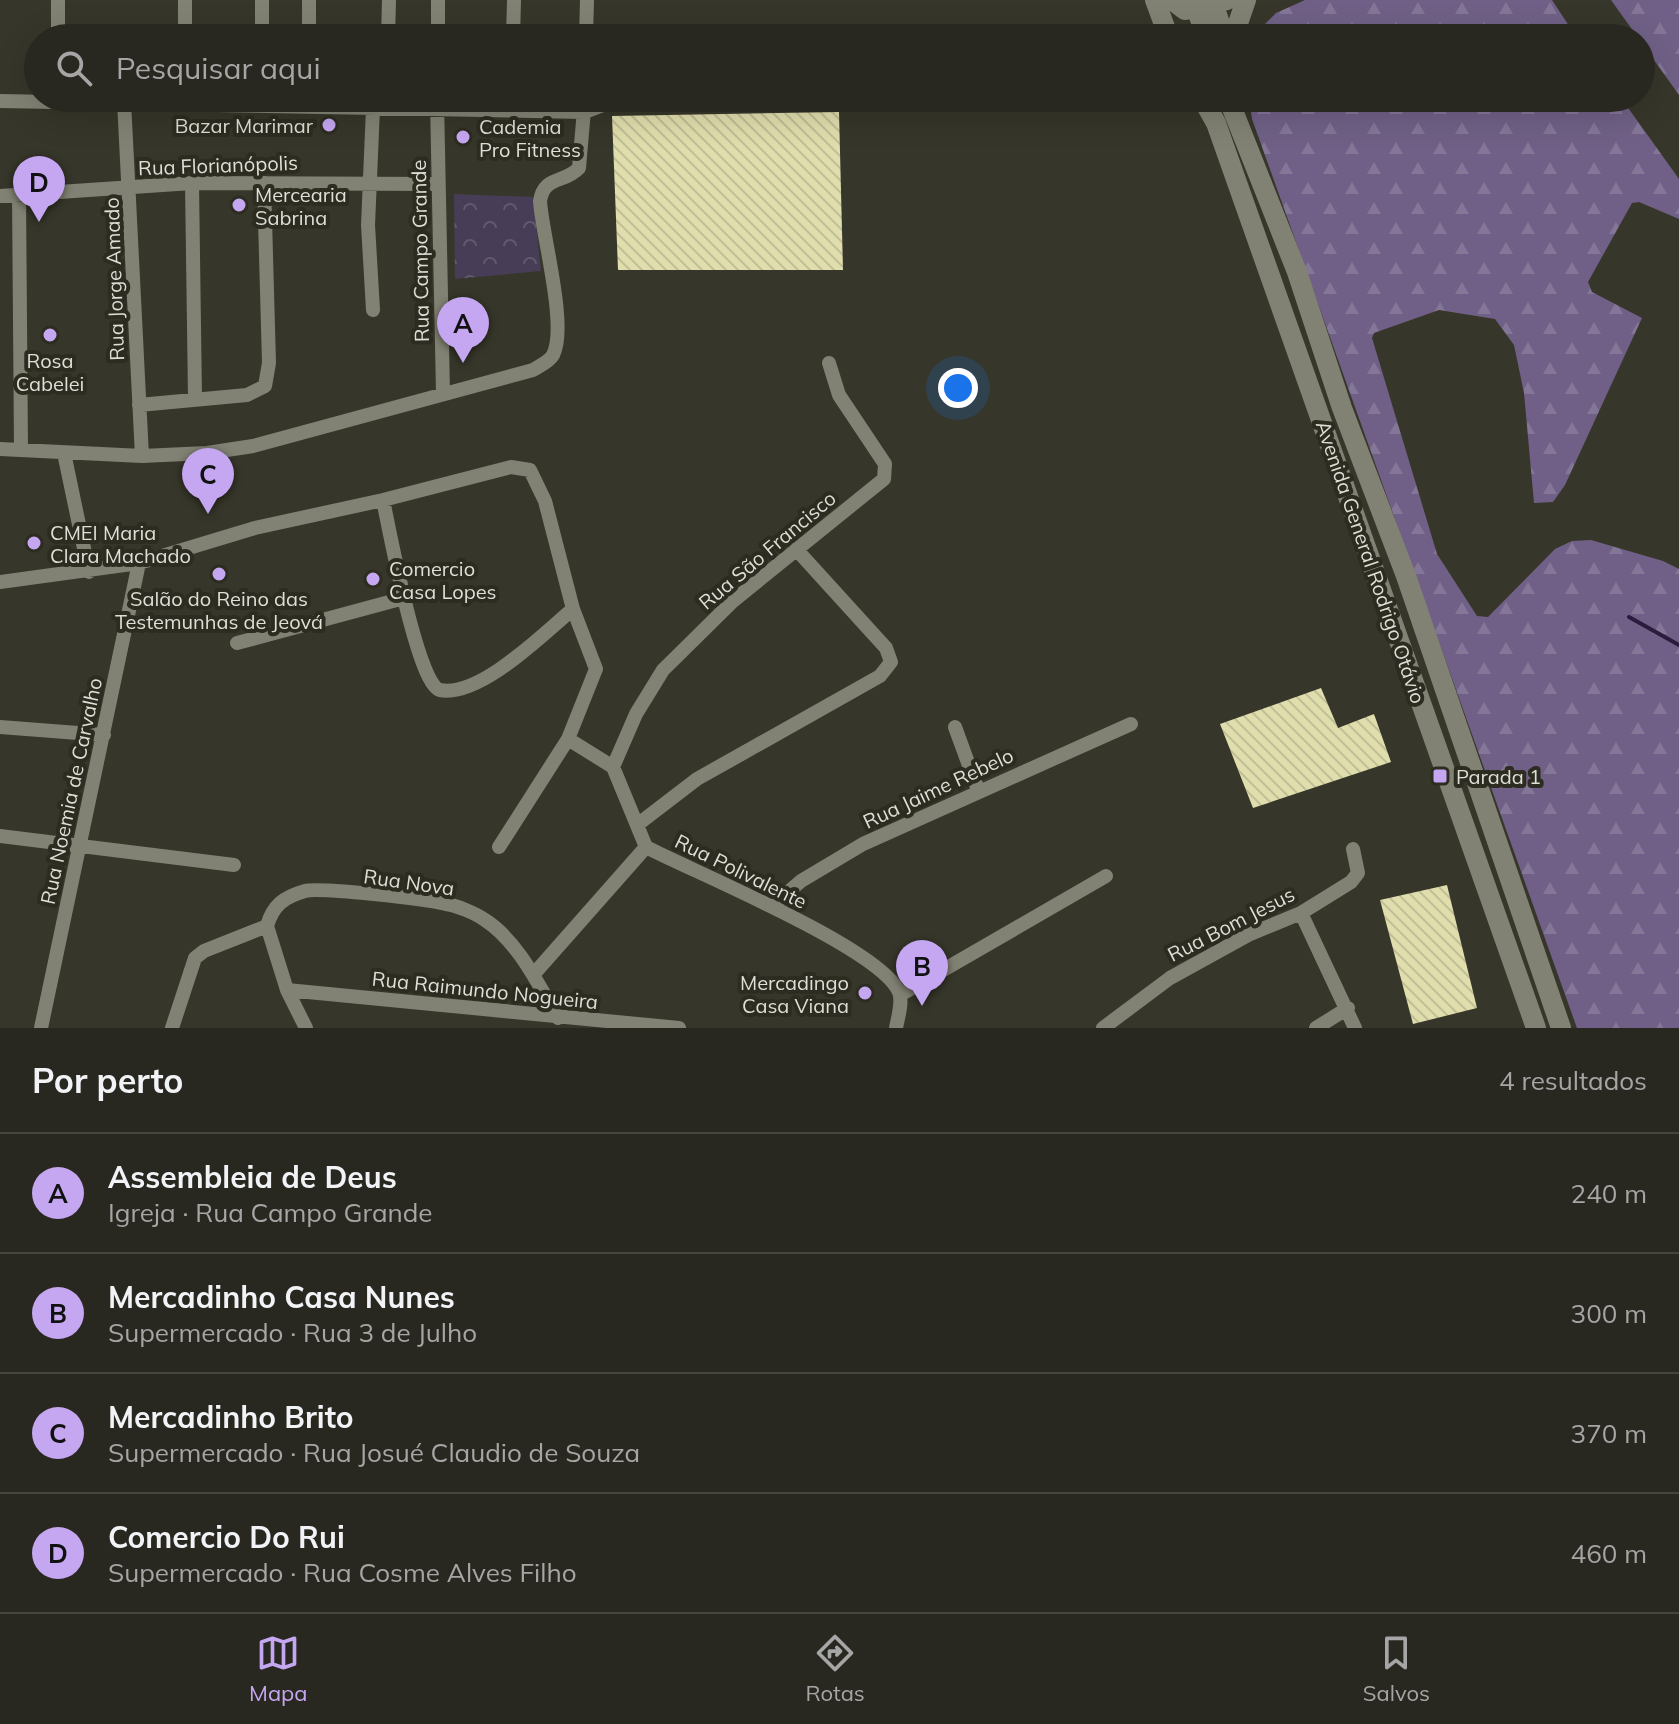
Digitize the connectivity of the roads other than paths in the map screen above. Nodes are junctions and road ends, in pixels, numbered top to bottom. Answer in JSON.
{"nodes":[{"id":1,"x":58,"y":0,"type":"edge"},
{"id":2,"x":185,"y":0,"type":"edge"},
{"id":3,"x":262,"y":0,"type":"edge"},
{"id":4,"x":309,"y":0,"type":"edge"},
{"id":5,"x":389,"y":0,"type":"edge"},
{"id":6,"x":438,"y":0,"type":"edge"},
{"id":7,"x":514,"y":0,"type":"edge"},
{"id":8,"x":587,"y":0,"type":"edge"},
{"id":9,"x":1155,"y":0,"type":"edge"},
{"id":10,"x":1172,"y":0,"type":"edge"},
{"id":11,"x":1246,"y":0,"type":"edge"},
{"id":12,"x":1209,"y":3,"type":"edge"},
{"id":13,"x":58,"y":24,"type":"edge"},
{"id":14,"x":185,"y":24,"type":"edge"},
{"id":15,"x":262,"y":24,"type":"edge"},
{"id":16,"x":309,"y":24,"type":"edge"},
{"id":17,"x":388,"y":24,"type":"edge"},
{"id":18,"x":438,"y":24,"type":"edge"},
{"id":19,"x":513,"y":24,"type":"edge"},
{"id":20,"x":586,"y":24,"type":"edge"},
{"id":21,"x":1164,"y":24,"type":"edge"},
{"id":22,"x":1208,"y":24,"type":"edge"},
{"id":23,"x":1219,"y":24,"type":"edge"},
{"id":24,"x":1238,"y":24,"type":"edge"},
{"id":25,"x":24,"y":100,"type":"edge"},
{"id":26,"x":0,"y":101,"type":"edge"},
{"id":27,"x":125,"y":112,"type":"edge"},
{"id":28,"x":381,"y":112,"type":"edge"},
{"id":29,"x":437,"y":112,"type":"edge"},
{"id":30,"x":584,"y":112,"type":"edge"},
{"id":31,"x":1210,"y":112,"type":"edge"},
{"id":32,"x":1236,"y":112,"type":"edge"},
{"id":33,"x":370,"y":181,"type":"junction"},
{"id":34,"x":192,"y":183,"type":"junction"},
{"id":35,"x":264,"y":183,"type":"junction"},
{"id":36,"x":438,"y":184,"type":"junction"},
{"id":37,"x":130,"y":188,"type":"junction"},
{"id":38,"x":19,"y":194,"type":"junction"},
{"id":39,"x":0,"y":196,"type":"edge"},
{"id":40,"x":373,"y":310,"type":"dead end"},
{"id":41,"x":829,"y":363,"type":"dead end"},
{"id":42,"x":443,"y":393,"type":"junction"},
{"id":43,"x":195,"y":398,"type":"junction"},
{"id":44,"x":139,"y":405,"type":"junction"},
{"id":45,"x":0,"y":449,"type":"edge"},
{"id":46,"x":21,"y":449,"type":"junction"},
{"id":47,"x":64,"y":453,"type":"junction"},
{"id":48,"x":142,"y":456,"type":"junction"},
{"id":49,"x":383,"y":500,"type":"junction"},
{"id":50,"x":796,"y":549,"type":"junction"},
{"id":51,"x":139,"y":563,"type":"junction"},
{"id":52,"x":89,"y":572,"type":"junction"},
{"id":53,"x":0,"y":582,"type":"edge"},
{"id":54,"x":404,"y":598,"type":"junction"},
{"id":55,"x":573,"y":609,"type":"junction"},
{"id":56,"x":237,"y":643,"type":"dead end"},
{"id":57,"x":1131,"y":724,"type":"dead end"},
{"id":58,"x":0,"y":727,"type":"edge"},
{"id":59,"x":955,"y":727,"type":"dead end"},
{"id":60,"x":104,"y":735,"type":"junction"},
{"id":61,"x":568,"y":739,"type":"junction"},
{"id":62,"x":613,"y":767,"type":"junction"},
{"id":63,"x":978,"y":790,"type":"junction"},
{"id":64,"x":637,"y":825,"type":"junction"},
{"id":65,"x":0,"y":836,"type":"edge"},
{"id":66,"x":79,"y":844,"type":"junction"},
{"id":67,"x":499,"y":847,"type":"dead end"},
{"id":68,"x":646,"y":847,"type":"junction"},
{"id":69,"x":1353,"y":849,"type":"dead end"},
{"id":70,"x":234,"y":865,"type":"dead end"},
{"id":71,"x":1106,"y":876,"type":"dead end"},
{"id":72,"x":772,"y":906,"type":"junction"},
{"id":73,"x":1301,"y":913,"type":"junction"},
{"id":74,"x":267,"y":926,"type":"junction"},
{"id":75,"x":533,"y":975,"type":"junction"},
{"id":76,"x":287,"y":990,"type":"junction"},
{"id":77,"x":900,"y":995,"type":"junction"},
{"id":78,"x":1348,"y":1008,"type":"junction"},
{"id":79,"x":558,"y":1018,"type":"junction"},
{"id":80,"x":41,"y":1028,"type":"edge"},
{"id":81,"x":172,"y":1028,"type":"edge"},
{"id":82,"x":306,"y":1028,"type":"edge"},
{"id":83,"x":679,"y":1028,"type":"edge"},
{"id":84,"x":896,"y":1028,"type":"edge"},
{"id":85,"x":1103,"y":1028,"type":"edge"},
{"id":86,"x":1316,"y":1028,"type":"edge"},
{"id":87,"x":1355,"y":1028,"type":"edge"},
{"id":88,"x":1536,"y":1028,"type":"edge"},
{"id":89,"x":1561,"y":1028,"type":"edge"}],
"edges":[{"from":1,"to":13,"type":"street"},
{"from":2,"to":14,"type":"street"},
{"from":3,"to":15,"type":"street"},
{"from":4,"to":16,"type":"street"},
{"from":5,"to":17,"type":"street"},
{"from":6,"to":18,"type":"street"},
{"from":7,"to":19,"type":"street"},
{"from":8,"to":20,"type":"street"},
{"from":9,"to":21,"type":"main road"},
{"from":10,"to":12,"type":"main road"},
{"from":11,"to":24,"type":"main road"},
{"from":12,"to":22,"type":"main road"},
{"from":12,"to":23,"type":"main road"},
{"from":25,"to":26,"type":"street"},
{"from":27,"to":37,"type":"street","name":"Rua Jorge Amado"},
{"from":28,"to":33,"type":"street"},
{"from":29,"to":36,"type":"street","name":"Rua Campo Grande"},
{"from":30,"to":42,"type":"street"},
{"from":31,"to":88,"type":"main road","name":"Avenida General Rodrigo Otávio"},
{"from":32,"to":89,"type":"main road","name":"Avenida General Rodrigo Otávio"},
{"from":33,"to":35,"type":"street","name":"Rua Florianópolis"},
{"from":33,"to":36,"type":"street","name":"Rua Florianópolis"},
{"from":33,"to":40,"type":"street"},
{"from":34,"to":35,"type":"street","name":"Rua Florianópolis"},
{"from":34,"to":37,"type":"street","name":"Rua Florianópolis"},
{"from":34,"to":43,"type":"street"},
{"from":35,"to":43,"type":"street"},
{"from":36,"to":42,"type":"street","name":"Rua Campo Grande"},
{"from":37,"to":38,"type":"street","name":"Rua Florianópolis"},
{"from":37,"to":44,"type":"street","name":"Rua Jorge Amado"},
{"from":38,"to":39,"type":"street","name":"Rua Florianópolis"},
{"from":38,"to":46,"type":"street"},
{"from":41,"to":50,"type":"street","name":"Rua São Francisco"},
{"from":42,"to":48,"type":"street"},
{"from":43,"to":44,"type":"street"},
{"from":44,"to":48,"type":"street","name":"Rua Jorge Amado"},
{"from":45,"to":46,"type":"street"},
{"from":46,"to":47,"type":"street"},
{"from":47,"to":48,"type":"street"},
{"from":47,"to":52,"type":"street"},
{"from":49,"to":51,"type":"street"},
{"from":49,"to":54,"type":"street"},
{"from":49,"to":55,"type":"street"},
{"from":50,"to":62,"type":"street","name":"Rua São Francisco"},
{"from":50,"to":64,"type":"street"},
{"from":51,"to":52,"type":"street"},
{"from":51,"to":60,"type":"street","name":"Rua Noemia de Carvalho"},
{"from":52,"to":53,"type":"street"},
{"from":54,"to":55,"type":"street"},
{"from":54,"to":56,"type":"street"},
{"from":55,"to":61,"type":"street"},
{"from":57,"to":63,"type":"street","name":"Rua Jaime Rebelo"},
{"from":58,"to":60,"type":"street"},
{"from":59,"to":63,"type":"street"},
{"from":60,"to":66,"type":"street","name":"Rua Noemia de Carvalho"},
{"from":61,"to":62,"type":"street"},
{"from":61,"to":67,"type":"street"},
{"from":62,"to":64,"type":"street","name":"Rua Polivalente"},
{"from":63,"to":72,"type":"street","name":"Rua Jaime Rebelo"},
{"from":64,"to":68,"type":"street","name":"Rua Polivalente"},
{"from":65,"to":66,"type":"street"},
{"from":66,"to":70,"type":"street"},
{"from":66,"to":80,"type":"street","name":"Rua Noemia de Carvalho"},
{"from":68,"to":72,"type":"street","name":"Rua Polivalente"},
{"from":68,"to":75,"type":"street"},
{"from":69,"to":73,"type":"street","name":"Rua Bom Jesus"},
{"from":71,"to":77,"type":"street"},
{"from":72,"to":77,"type":"street","name":"Rua Polivalente"},
{"from":73,"to":78,"type":"street"},
{"from":73,"to":85,"type":"street","name":"Rua Bom Jesus"},
{"from":74,"to":75,"type":"street","name":"Rua Nova"},
{"from":74,"to":76,"type":"street"},
{"from":74,"to":81,"type":"street"},
{"from":75,"to":79,"type":"street","name":"Rua Nova"},
{"from":76,"to":79,"type":"street","name":"Rua Raimundo Nogueira"},
{"from":76,"to":82,"type":"street"},
{"from":77,"to":84,"type":"street"},
{"from":78,"to":86,"type":"street"},
{"from":78,"to":87,"type":"street"},
{"from":79,"to":83,"type":"street","name":"Rua Raimundo Nogueira"}]}
